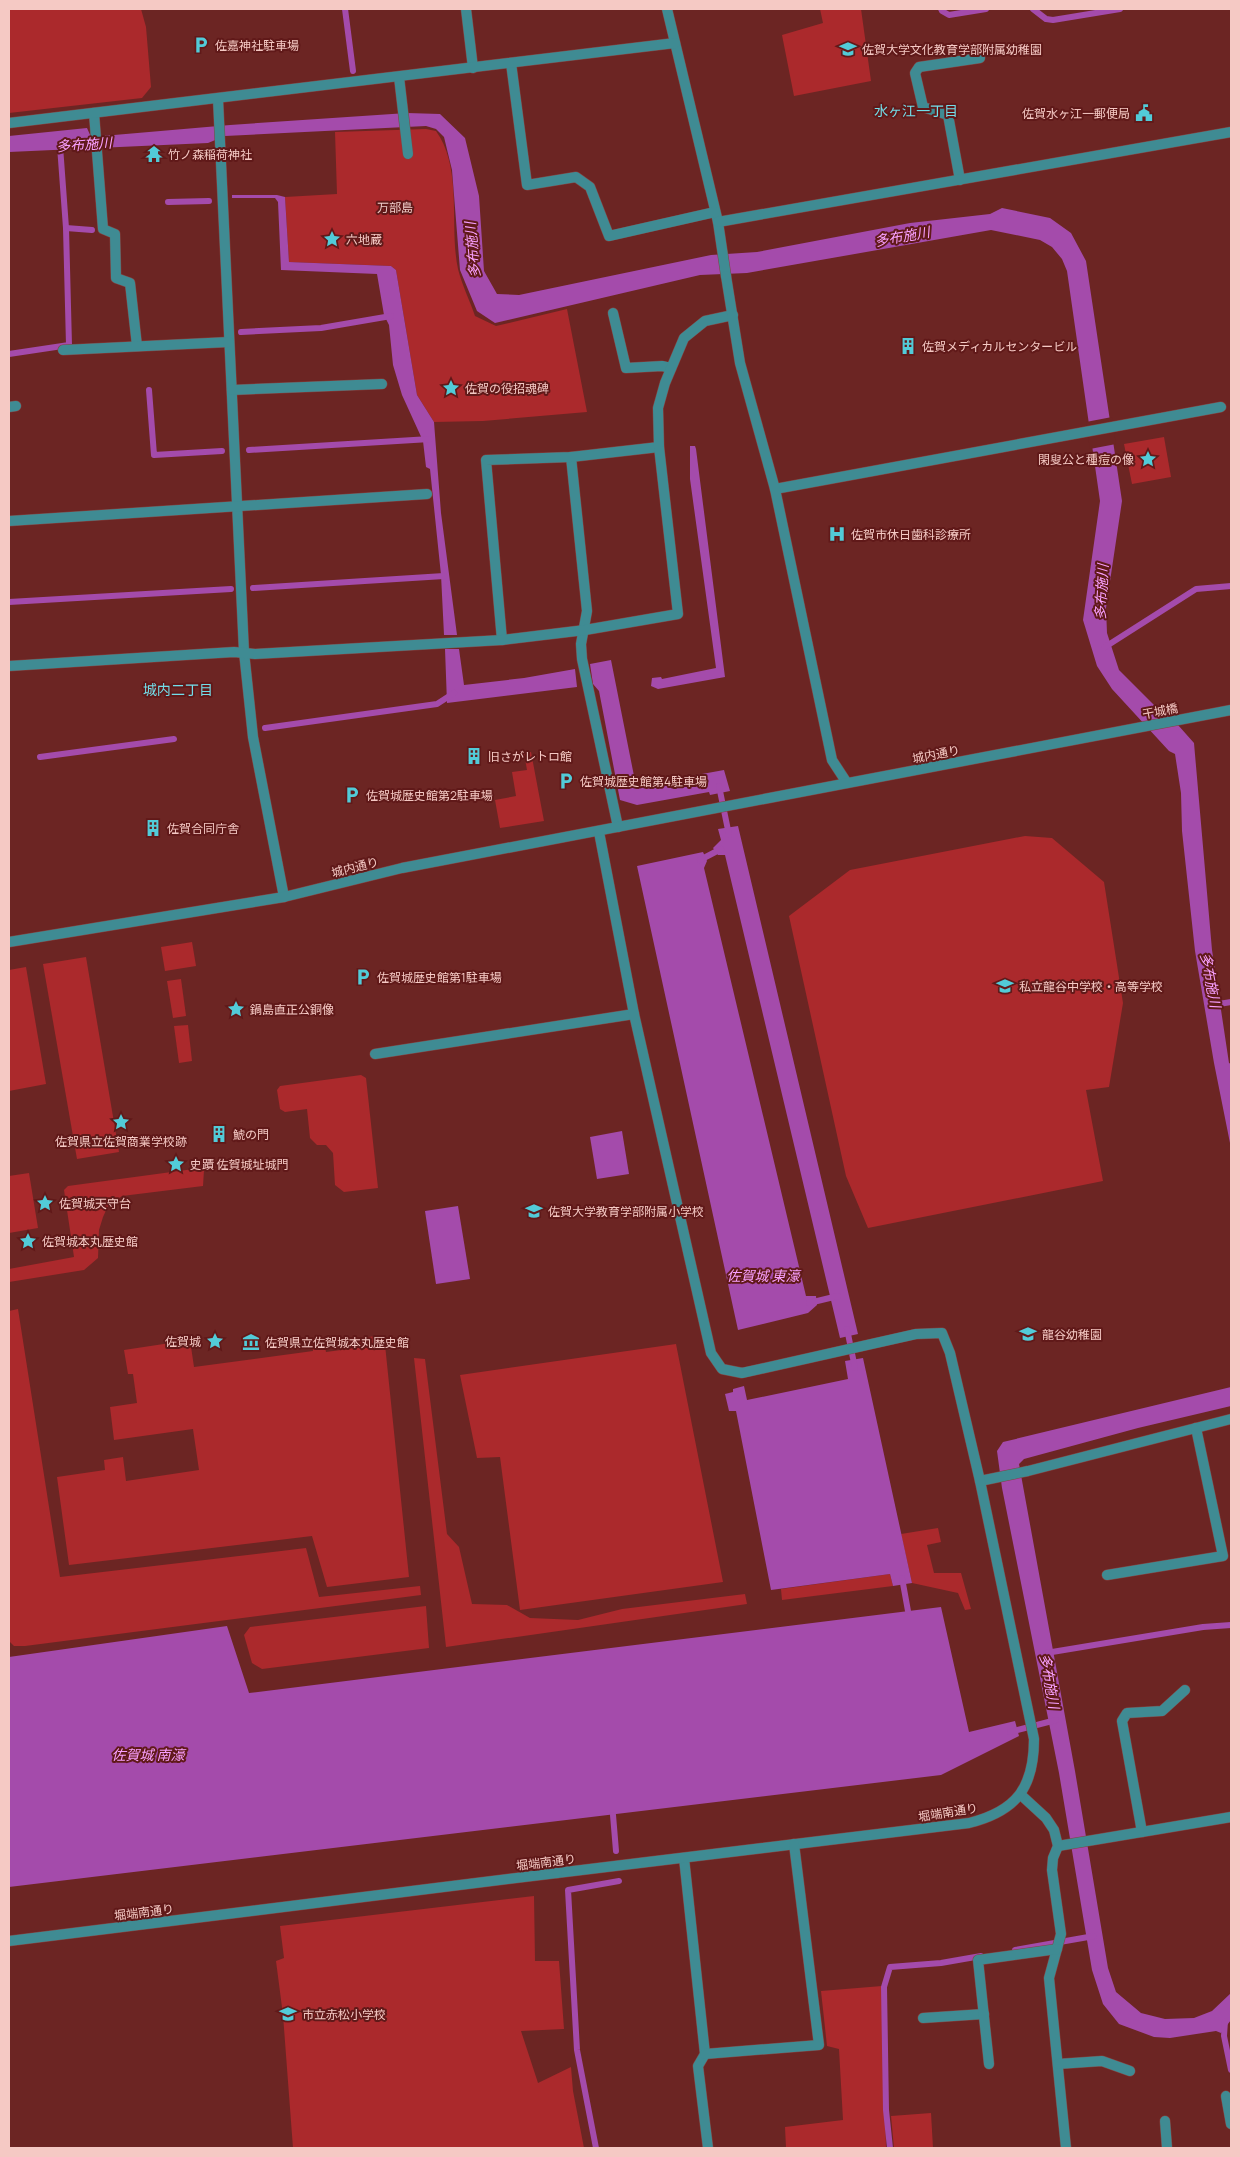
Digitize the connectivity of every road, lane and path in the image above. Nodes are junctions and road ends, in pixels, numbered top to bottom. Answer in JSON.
{"nodes":[{"id":1,"x":466,"y":9,"type":"edge"},
{"id":2,"x":667,"y":9,"type":"edge"},
{"id":3,"x":675,"y":43,"type":"junction"},
{"id":4,"x":980,"y":58,"type":"dead end"},
{"id":5,"x":511,"y":63,"type":"junction"},
{"id":6,"x":473,"y":68,"type":"junction"},
{"id":7,"x":399,"y":77,"type":"junction"},
{"id":8,"x":218,"y":99,"type":"junction"},
{"id":9,"x":94,"y":113,"type":"junction"},
{"id":10,"x":9,"y":123,"type":"edge"},
{"id":11,"x":1231,"y":132,"type":"edge"},
{"id":12,"x":408,"y":154,"type":"dead end"},
{"id":13,"x":960,"y":180,"type":"junction"},
{"id":14,"x":716,"y":217,"type":"junction"},
{"id":15,"x":613,"y":313,"type":"dead end"},
{"id":16,"x":733,"y":315,"type":"junction"},
{"id":17,"x":229,"y":342,"type":"junction"},
{"id":18,"x":137,"y":346,"type":"junction"},
{"id":19,"x":64,"y":350,"type":"dead end"},
{"id":20,"x":671,"y":368,"type":"junction"},
{"id":21,"x":382,"y":384,"type":"dead end"},
{"id":22,"x":232,"y":390,"type":"junction"},
{"id":23,"x":1221,"y":408,"type":"dead end"},
{"id":24,"x":659,"y":446,"type":"junction"},
{"id":25,"x":571,"y":457,"type":"junction"},
{"id":26,"x":775,"y":489,"type":"junction"},
{"id":27,"x":427,"y":494,"type":"dead end"},
{"id":28,"x":237,"y":505,"type":"junction"},
{"id":29,"x":9,"y":521,"type":"edge"},
{"id":30,"x":585,"y":630,"type":"junction"},
{"id":31,"x":502,"y":640,"type":"junction"},
{"id":32,"x":244,"y":652,"type":"junction"},
{"id":33,"x":9,"y":666,"type":"edge"},
{"id":34,"x":1231,"y":710,"type":"edge"},
{"id":35,"x":1139,"y":728,"type":"joint"},
{"id":36,"x":847,"y":783,"type":"junction"},
{"id":37,"x":618,"y":827,"type":"junction"},
{"id":38,"x":599,"y":832,"type":"junction"},
{"id":39,"x":284,"y":897,"type":"junction"},
{"id":40,"x":9,"y":942,"type":"edge"},
{"id":41,"x":634,"y":1014,"type":"junction"},
{"id":42,"x":374,"y":1054,"type":"dead end"},
{"id":43,"x":1231,"y":1419,"type":"edge"},
{"id":44,"x":1196,"y":1428,"type":"junction"},
{"id":45,"x":980,"y":1481,"type":"junction"},
{"id":46,"x":1227,"y":1556,"type":"edge"},
{"id":47,"x":1107,"y":1575,"type":"dead end"},
{"id":48,"x":1185,"y":1690,"type":"dead end"},
{"id":49,"x":1021,"y":1795,"type":"junction"},
{"id":50,"x":1231,"y":1817,"type":"edge"},
{"id":51,"x":1142,"y":1832,"type":"junction"},
{"id":52,"x":794,"y":1844,"type":"junction"},
{"id":53,"x":1063,"y":1845,"type":"junction"},
{"id":54,"x":684,"y":1858,"type":"junction"},
{"id":55,"x":9,"y":1941,"type":"edge"},
{"id":56,"x":1057,"y":1948,"type":"junction"},
{"id":57,"x":984,"y":2014,"type":"junction"},
{"id":58,"x":923,"y":2018,"type":"dead end"},
{"id":59,"x":705,"y":2054,"type":"junction"},
{"id":60,"x":989,"y":2064,"type":"dead end"},
{"id":61,"x":1058,"y":2064,"type":"junction"},
{"id":62,"x":1130,"y":2071,"type":"dead end"},
{"id":63,"x":1226,"y":2096,"type":"dead end"},
{"id":64,"x":1165,"y":2121,"type":"dead end"},
{"id":65,"x":1231,"y":2124,"type":"edge"},
{"id":66,"x":708,"y":2148,"type":"edge"},
{"id":67,"x":1066,"y":2148,"type":"edge"},
{"id":68,"x":1167,"y":2148,"type":"edge"}],
"edges":[{"from":1,"to":6,"type":"street"},
{"from":2,"to":3,"type":"street"},
{"from":3,"to":5,"type":"street"},
{"from":3,"to":14,"type":"street"},
{"from":4,"to":13,"type":"street"},
{"from":5,"to":6,"type":"street"},
{"from":5,"to":14,"type":"street"},
{"from":6,"to":7,"type":"street"},
{"from":7,"to":8,"type":"street"},
{"from":7,"to":12,"type":"street"},
{"from":8,"to":9,"type":"street"},
{"from":8,"to":17,"type":"street"},
{"from":9,"to":10,"type":"street"},
{"from":9,"to":18,"type":"street"},
{"from":11,"to":13,"type":"street"},
{"from":13,"to":14,"type":"street"},
{"from":14,"to":16,"type":"street"},
{"from":15,"to":20,"type":"street"},
{"from":16,"to":20,"type":"street"},
{"from":16,"to":26,"type":"street"},
{"from":17,"to":18,"type":"street"},
{"from":17,"to":22,"type":"street"},
{"from":18,"to":19,"type":"street"},
{"from":20,"to":24,"type":"street"},
{"from":21,"to":22,"type":"street"},
{"from":22,"to":28,"type":"street"},
{"from":23,"to":26,"type":"street"},
{"from":24,"to":25,"type":"street"},
{"from":24,"to":30,"type":"street"},
{"from":25,"to":30,"type":"street"},
{"from":25,"to":31,"type":"street"},
{"from":26,"to":36,"type":"street"},
{"from":27,"to":28,"type":"street"},
{"from":28,"to":29,"type":"street"},
{"from":28,"to":32,"type":"street"},
{"from":30,"to":31,"type":"street"},
{"from":30,"to":37,"type":"street"},
{"from":31,"to":32,"type":"street"},
{"from":32,"to":33,"type":"street"},
{"from":32,"to":39,"type":"street"},
{"from":34,"to":35,"type":"street","name":"干城橋"},
{"from":35,"to":36,"type":"street","name":"城内通り"},
{"from":36,"to":37,"type":"street","name":"城内通り"},
{"from":37,"to":38,"type":"street","name":"城内通り"},
{"from":38,"to":39,"type":"street","name":"城内通り"},
{"from":38,"to":41,"type":"street"},
{"from":39,"to":40,"type":"street","name":"城内通り"},
{"from":41,"to":42,"type":"street"},
{"from":41,"to":45,"type":"street","name":"堀端南通り"},
{"from":43,"to":44,"type":"street"},
{"from":44,"to":45,"type":"street"},
{"from":44,"to":46,"type":"street"},
{"from":45,"to":49,"type":"street","name":"堀端南通り"},
{"from":46,"to":47,"type":"street"},
{"from":48,"to":51,"type":"street"},
{"from":49,"to":52,"type":"street","name":"堀端南通り"},
{"from":49,"to":53,"type":"street"},
{"from":50,"to":51,"type":"street"},
{"from":51,"to":53,"type":"street"},
{"from":52,"to":54,"type":"street","name":"堀端南通り"},
{"from":52,"to":59,"type":"street"},
{"from":53,"to":56,"type":"street"},
{"from":54,"to":55,"type":"street","name":"堀端南通り"},
{"from":54,"to":59,"type":"street"},
{"from":56,"to":57,"type":"street"},
{"from":56,"to":61,"type":"street"},
{"from":57,"to":58,"type":"street"},
{"from":57,"to":60,"type":"street"},
{"from":59,"to":66,"type":"street"},
{"from":61,"to":62,"type":"street"},
{"from":61,"to":67,"type":"street"},
{"from":63,"to":65,"type":"street"},
{"from":64,"to":68,"type":"street"}]}
